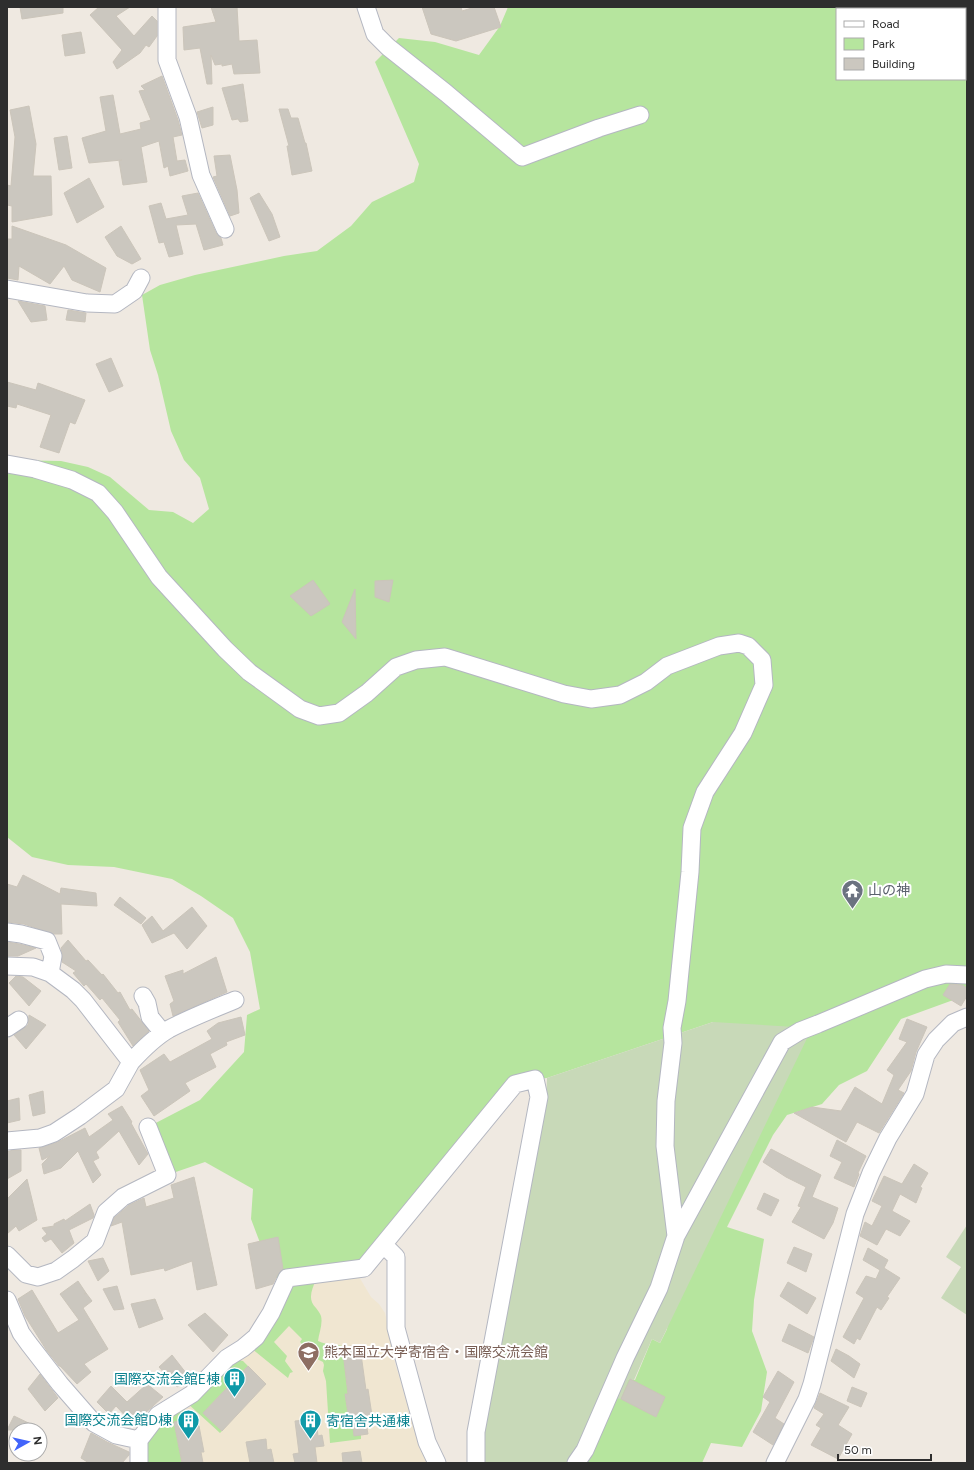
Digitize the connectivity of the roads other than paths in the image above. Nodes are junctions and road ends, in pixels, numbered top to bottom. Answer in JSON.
{"nodes":[{"id":1,"x":167,"y":7,"type":"edge"},
{"id":2,"x":366,"y":7,"type":"edge"},
{"id":3,"x":640,"y":115,"type":"dead end"},
{"id":4,"x":225,"y":229,"type":"dead end"},
{"id":5,"x":141,"y":278,"type":"dead end"},
{"id":6,"x":7,"y":289,"type":"edge"},
{"id":7,"x":7,"y":464,"type":"edge"},
{"id":8,"x":7,"y":932,"type":"edge"},
{"id":9,"x":7,"y":966,"type":"edge"},
{"id":10,"x":50,"y":973,"type":"junction"},
{"id":11,"x":967,"y":975,"type":"edge"},
{"id":12,"x":143,"y":996,"type":"dead end"},
{"id":13,"x":235,"y":1000,"type":"dead end"},
{"id":14,"x":967,"y":1016,"type":"edge"},
{"id":15,"x":163,"y":1033,"type":"junction"},
{"id":16,"x":131,"y":1062,"type":"junction"},
{"id":17,"x":148,"y":1127,"type":"dead end"},
{"id":18,"x":7,"y":1141,"type":"edge"},
{"id":19,"x":676,"y":1236,"type":"junction"},
{"id":20,"x":380,"y":1249,"type":"junction"},
{"id":21,"x":7,"y":1255,"type":"edge"},
{"id":22,"x":7,"y":1300,"type":"edge"},
{"id":23,"x":139,"y":1440,"type":"junction"},
{"id":24,"x":139,"y":1463,"type":"edge"},
{"id":25,"x":438,"y":1463,"type":"edge"},
{"id":26,"x":476,"y":1463,"type":"edge"},
{"id":27,"x":576,"y":1463,"type":"edge"},
{"id":28,"x":775,"y":1463,"type":"edge"}],
"edges":[{"from":1,"to":4,"type":"street"},
{"from":2,"to":3,"type":"street"},
{"from":5,"to":6,"type":"street"},
{"from":7,"to":19,"type":"street"},
{"from":8,"to":10,"type":"street"},
{"from":9,"to":10,"type":"street"},
{"from":10,"to":16,"type":"street"},
{"from":11,"to":19,"type":"street"},
{"from":12,"to":15,"type":"street"},
{"from":13,"to":15,"type":"street"},
{"from":14,"to":28,"type":"street"},
{"from":15,"to":16,"type":"street"},
{"from":16,"to":18,"type":"street"},
{"from":17,"to":21,"type":"street"},
{"from":19,"to":27,"type":"street"},
{"from":20,"to":23,"type":"street"},
{"from":20,"to":25,"type":"street"},
{"from":20,"to":26,"type":"street"},
{"from":22,"to":23,"type":"street"},
{"from":23,"to":24,"type":"street"}]}
